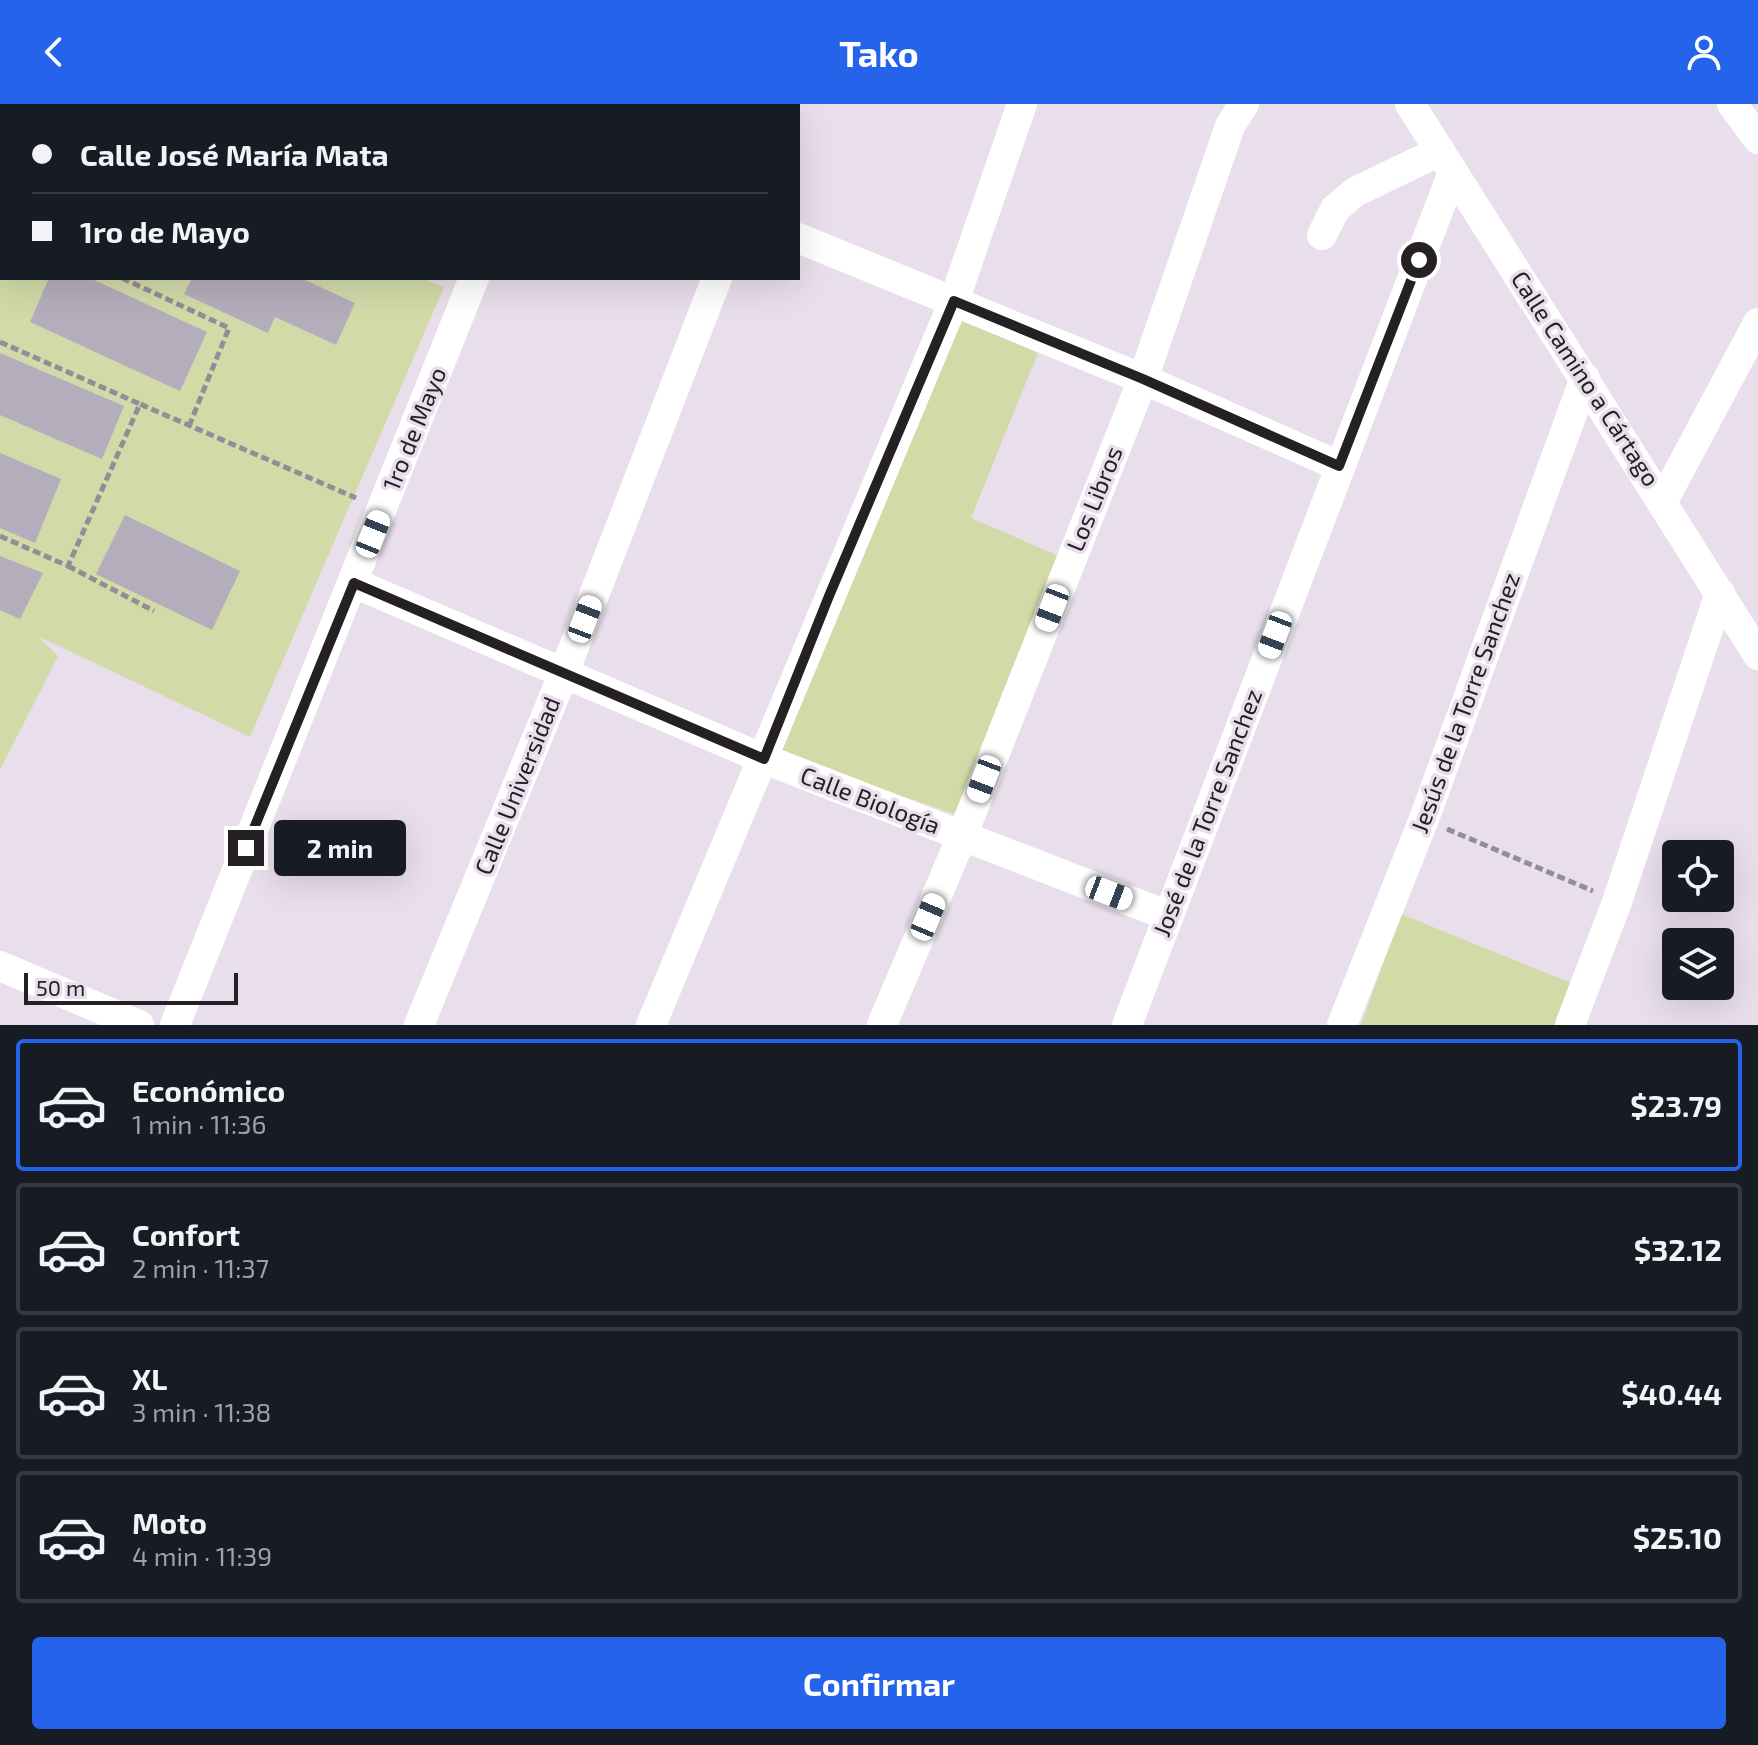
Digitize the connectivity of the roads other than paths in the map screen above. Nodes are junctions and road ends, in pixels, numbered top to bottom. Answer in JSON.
{"nodes":[{"id":1,"x":1022,"y":104,"type":"edge"},
{"id":2,"x":1244,"y":104,"type":"edge"},
{"id":3,"x":1410,"y":104,"type":"edge"},
{"id":4,"x":1732,"y":104,"type":"edge"},
{"id":5,"x":1758,"y":139,"type":"edge"},
{"id":6,"x":1447,"y":162,"type":"junction"},
{"id":7,"x":1322,"y":235,"type":"dead end"},
{"id":8,"x":800,"y":239,"type":"edge"},
{"id":9,"x":473,"y":280,"type":"edge"},
{"id":10,"x":716,"y":280,"type":"edge"},
{"id":11,"x":954,"y":301,"type":"junction"},
{"id":12,"x":1758,"y":323,"type":"edge"},
{"id":13,"x":1585,"y":378,"type":"junction"},
{"id":14,"x":1143,"y":379,"type":"junction"},
{"id":15,"x":1339,"y":466,"type":"junction"},
{"id":16,"x":1663,"y":501,"type":"junction"},
{"id":17,"x":354,"y":583,"type":"junction"},
{"id":18,"x":1720,"y":593,"type":"junction"},
{"id":19,"x":1758,"y":655,"type":"edge"},
{"id":20,"x":563,"y":675,"type":"junction"},
{"id":21,"x":764,"y":759,"type":"junction"},
{"id":22,"x":962,"y":836,"type":"junction"},
{"id":23,"x":1169,"y":916,"type":"junction"},
{"id":24,"x":0,"y":966,"type":"edge"},
{"id":25,"x":139,"y":1025,"type":"edge"},
{"id":26,"x":175,"y":1025,"type":"edge"},
{"id":27,"x":419,"y":1025,"type":"edge"},
{"id":28,"x":651,"y":1025,"type":"edge"},
{"id":29,"x":882,"y":1025,"type":"edge"},
{"id":30,"x":1127,"y":1025,"type":"edge"},
{"id":31,"x":1342,"y":1025,"type":"edge"},
{"id":32,"x":1570,"y":1025,"type":"edge"}],
"edges":[{"from":1,"to":11,"type":"street"},
{"from":2,"to":14,"type":"street","name":"Los Libros"},
{"from":3,"to":6,"type":"street","name":"Calle Camino a Cártago"},
{"from":4,"to":5,"type":"street"},
{"from":6,"to":7,"type":"street"},
{"from":6,"to":13,"type":"street","name":"Calle Camino a Cártago"},
{"from":6,"to":15,"type":"street","name":"José de la Torre Sanchez"},
{"from":8,"to":11,"type":"street"},
{"from":9,"to":17,"type":"street","name":"1ro de Mayo"},
{"from":10,"to":20,"type":"street","name":"Calle Universidad"},
{"from":11,"to":14,"type":"street"},
{"from":11,"to":21,"type":"street"},
{"from":12,"to":16,"type":"street"},
{"from":13,"to":16,"type":"street","name":"Calle Camino a Cártago"},
{"from":13,"to":31,"type":"street","name":"Jesús de la Torre Sanchez"},
{"from":14,"to":15,"type":"street"},
{"from":14,"to":22,"type":"street","name":"Los Libros"},
{"from":15,"to":23,"type":"street","name":"José de la Torre Sanchez"},
{"from":16,"to":18,"type":"street","name":"Calle Camino a Cártago"},
{"from":17,"to":20,"type":"street","name":"Calle Biología"},
{"from":17,"to":26,"type":"street","name":"1ro de Mayo"},
{"from":18,"to":19,"type":"street","name":"Calle Camino a Cártago"},
{"from":18,"to":32,"type":"street"},
{"from":20,"to":21,"type":"street","name":"Calle Biología"},
{"from":20,"to":27,"type":"street","name":"Calle Universidad"},
{"from":21,"to":22,"type":"street","name":"Calle Biología"},
{"from":21,"to":28,"type":"street"},
{"from":22,"to":23,"type":"street","name":"Calle Biología"},
{"from":22,"to":29,"type":"street","name":"Los Libros"},
{"from":23,"to":30,"type":"street","name":"José de la Torre Sanchez"},
{"from":24,"to":25,"type":"street"}]}
